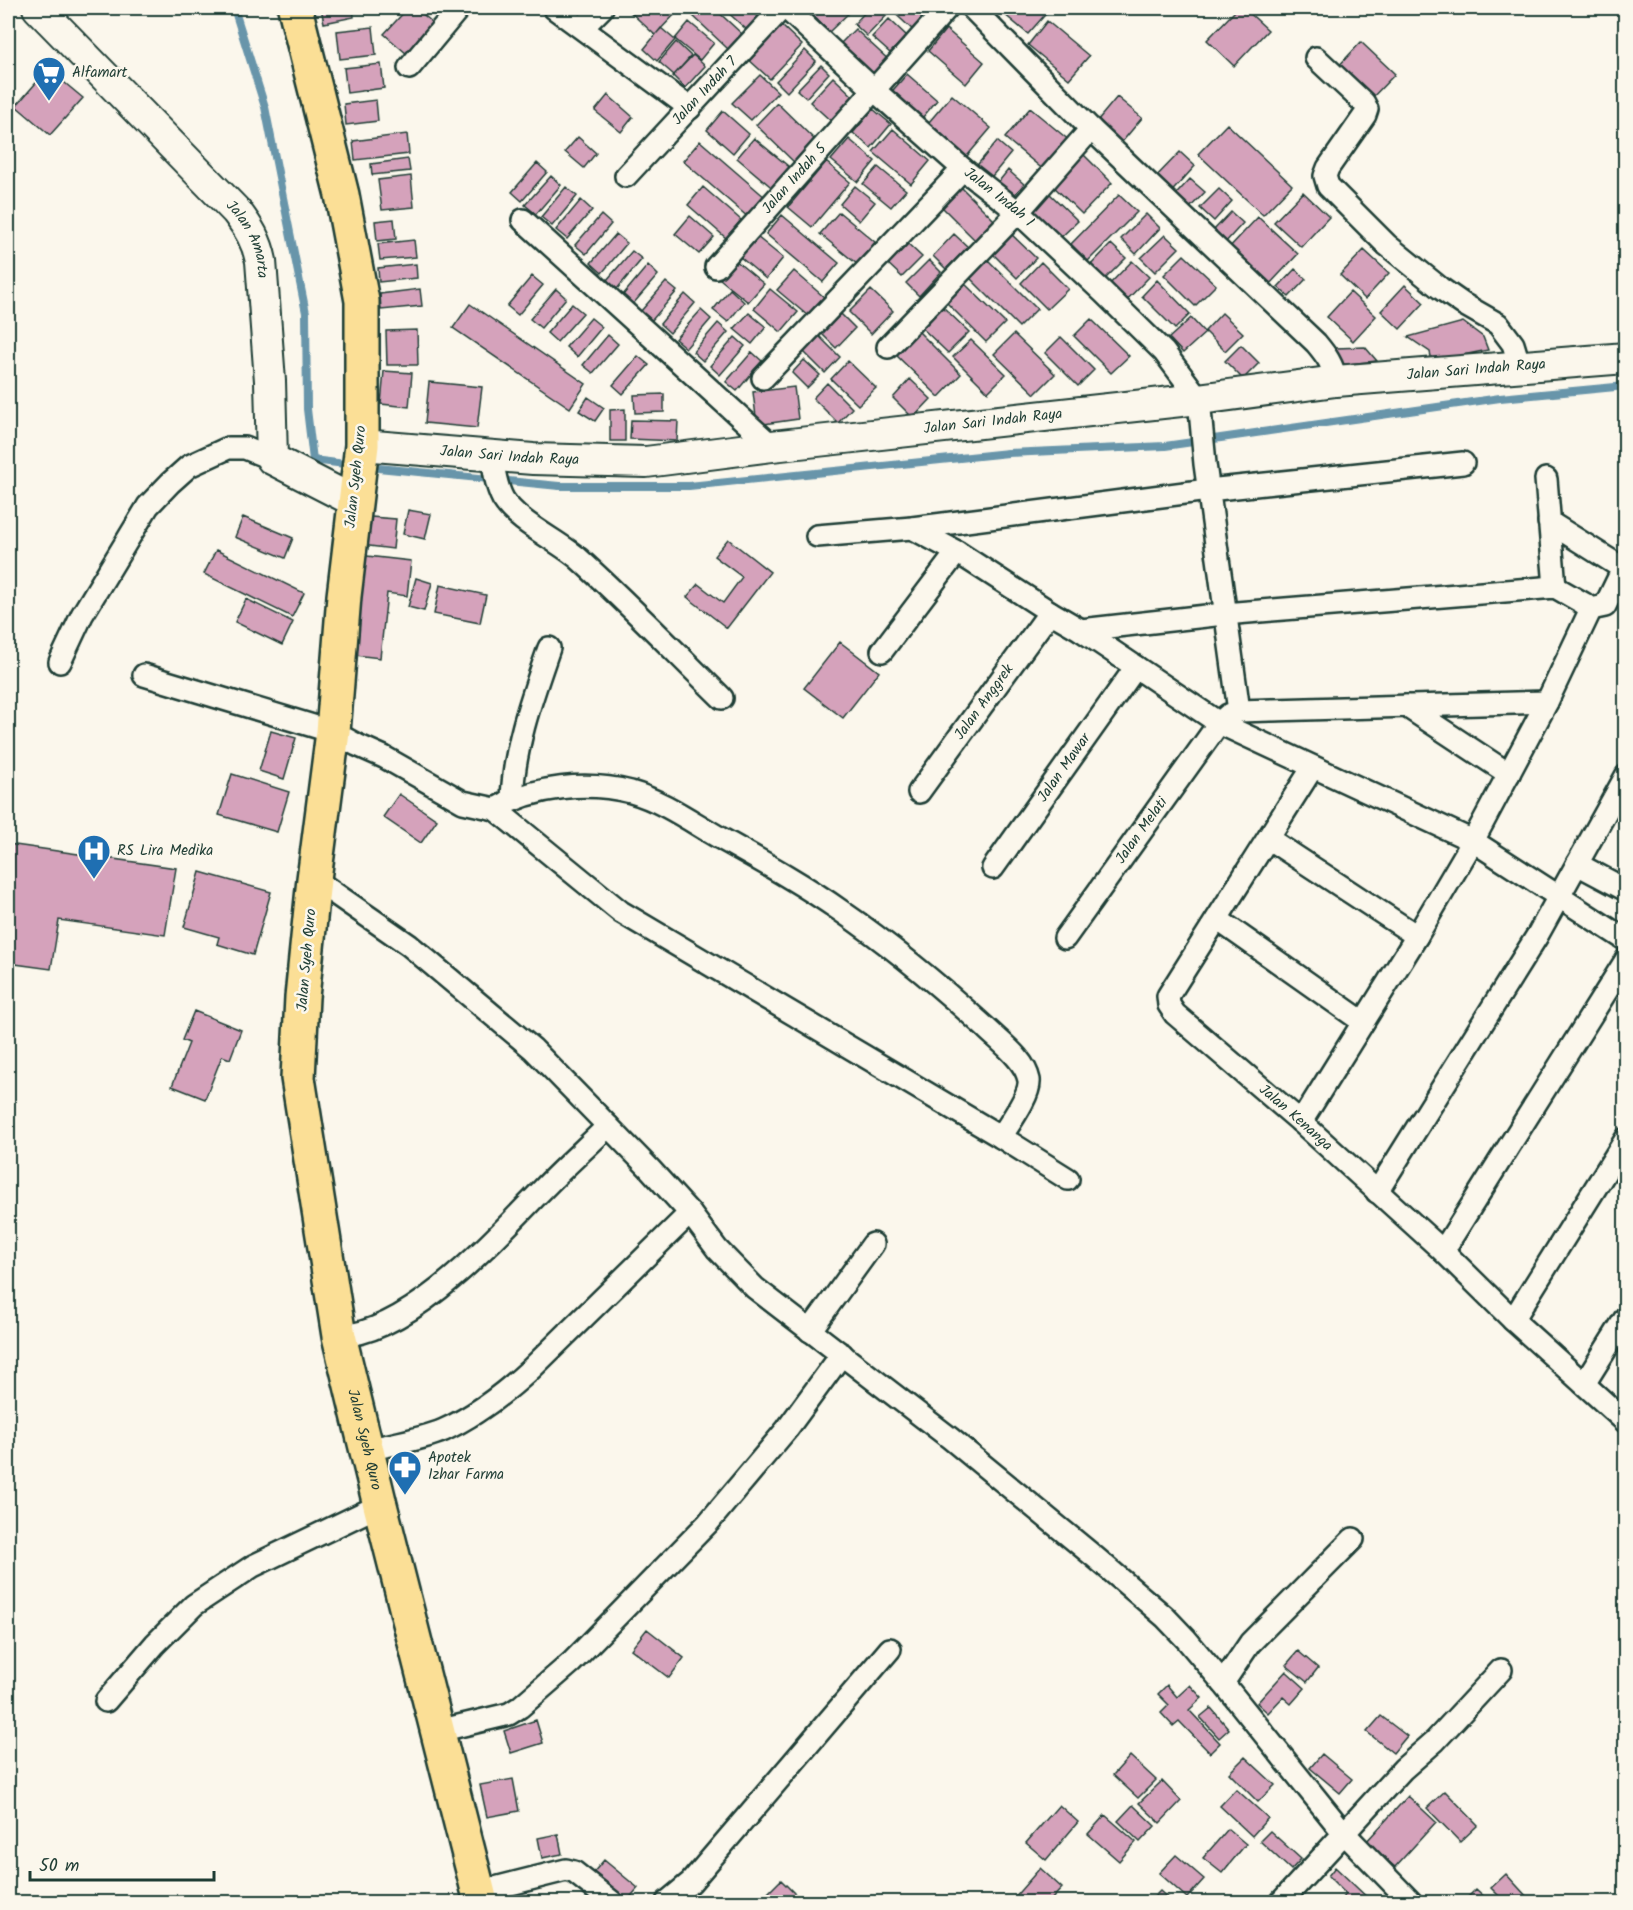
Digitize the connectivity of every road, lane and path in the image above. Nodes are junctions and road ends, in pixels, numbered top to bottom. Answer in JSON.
{"nodes":[{"id":1,"x":38,"y":8,"type":"edge"},
{"id":2,"x":295,"y":8,"type":"edge"},
{"id":3,"x":459,"y":8,"type":"edge"},
{"id":4,"x":554,"y":8,"type":"edge"},
{"id":5,"x":602,"y":8,"type":"edge"},
{"id":6,"x":784,"y":8,"type":"edge"},
{"id":7,"x":947,"y":8,"type":"edge"},
{"id":8,"x":972,"y":8,"type":"edge"},
{"id":9,"x":583,"y":27,"type":"junction"},
{"id":10,"x":1316,"y":58,"type":"dead end"},
{"id":11,"x":409,"y":68,"type":"dead end"},
{"id":12,"x":874,"y":90,"type":"junction"},
{"id":13,"x":690,"y":108,"type":"junction"},
{"id":14,"x":1091,"y":129,"type":"junction"},
{"id":15,"x":963,"y":169,"type":"junction"},
{"id":16,"x":626,"y":176,"type":"dead end"},
{"id":17,"x":1018,"y":212,"type":"junction"},
{"id":18,"x":523,"y":220,"type":"dead end"},
{"id":19,"x":716,"y":267,"type":"dead end"},
{"id":20,"x":888,"y":347,"type":"dead end"},
{"id":21,"x":1626,"y":358,"type":"edge"},
{"id":22,"x":1520,"y":367,"type":"junction"},
{"id":23,"x":763,"y":378,"type":"dead end"},
{"id":24,"x":1336,"y":381,"type":"junction"},
{"id":25,"x":1200,"y":406,"type":"junction"},
{"id":26,"x":772,"y":446,"type":"junction"},
{"id":27,"x":361,"y":448,"type":"junction"},
{"id":28,"x":272,"y":459,"type":"junction"},
{"id":29,"x":1463,"y":463,"type":"dead end"},
{"id":30,"x":495,"y":471,"type":"junction"},
{"id":31,"x":1546,"y":479,"type":"dead end"},
{"id":32,"x":1208,"y":490,"type":"junction"},
{"id":33,"x":355,"y":494,"type":"junction"},
{"id":34,"x":1549,"y":522,"type":"junction"},
{"id":35,"x":912,"y":528,"type":"junction"},
{"id":36,"x":817,"y":536,"type":"dead end"},
{"id":37,"x":957,"y":552,"type":"junction"},
{"id":38,"x":1555,"y":587,"type":"junction"},
{"id":39,"x":1591,"y":609,"type":"junction"},
{"id":40,"x":1050,"y":612,"type":"junction"},
{"id":41,"x":1224,"y":614,"type":"junction"},
{"id":42,"x":1081,"y":630,"type":"junction"},
{"id":43,"x":549,"y":648,"type":"dead end"},
{"id":44,"x":882,"y":651,"type":"dead end"},
{"id":45,"x":60,"y":662,"type":"dead end"},
{"id":46,"x":1136,"y":667,"type":"junction"},
{"id":47,"x":144,"y":675,"type":"dead end"},
{"id":48,"x":722,"y":698,"type":"dead end"},
{"id":49,"x":1547,"y":702,"type":"junction"},
{"id":50,"x":1406,"y":706,"type":"junction"},
{"id":51,"x":1239,"y":711,"type":"junction"},
{"id":52,"x":1219,"y":723,"type":"junction"},
{"id":53,"x":333,"y":732,"type":"junction"},
{"id":54,"x":1313,"y":767,"type":"junction"},
{"id":55,"x":1509,"y":774,"type":"junction"},
{"id":56,"x":1626,"y":776,"type":"edge"},
{"id":57,"x":919,"y":792,"type":"dead end"},
{"id":58,"x":503,"y":804,"type":"junction"},
{"id":59,"x":1269,"y":839,"type":"junction"},
{"id":60,"x":1473,"y":841,"type":"junction"},
{"id":61,"x":1577,"y":864,"type":"junction"},
{"id":62,"x":993,"y":868,"type":"dead end"},
{"id":63,"x":314,"y":879,"type":"junction"},
{"id":64,"x":1626,"y":890,"type":"edge"},
{"id":65,"x":1559,"y":897,"type":"junction"},
{"id":66,"x":1216,"y":919,"type":"junction"},
{"id":67,"x":1417,"y":936,"type":"junction"},
{"id":68,"x":1065,"y":938,"type":"dead end"},
{"id":69,"x":1626,"y":940,"type":"edge"},
{"id":70,"x":1626,"y":960,"type":"edge"},
{"id":71,"x":1363,"y":1022,"type":"junction"},
{"id":72,"x":1301,"y":1122,"type":"junction"},
{"id":73,"x":608,"y":1126,"type":"junction"},
{"id":74,"x":1001,"y":1137,"type":"junction"},
{"id":75,"x":1626,"y":1139,"type":"edge"},
{"id":76,"x":1068,"y":1179,"type":"dead end"},
{"id":77,"x":1377,"y":1192,"type":"junction"},
{"id":78,"x":690,"y":1213,"type":"junction"},
{"id":79,"x":873,"y":1244,"type":"dead end"},
{"id":80,"x":1443,"y":1251,"type":"junction"},
{"id":81,"x":1626,"y":1317,"type":"edge"},
{"id":82,"x":1513,"y":1320,"type":"junction"},
{"id":83,"x":810,"y":1331,"type":"junction"},
{"id":84,"x":339,"y":1336,"type":"junction"},
{"id":85,"x":842,"y":1354,"type":"junction"},
{"id":86,"x":1584,"y":1383,"type":"junction"},
{"id":87,"x":1626,"y":1422,"type":"edge"},
{"id":88,"x":367,"y":1450,"type":"junction"},
{"id":89,"x":380,"y":1505,"type":"junction"},
{"id":90,"x":1353,"y":1539,"type":"dead end"},
{"id":91,"x":890,"y":1649,"type":"dead end"},
{"id":92,"x":1501,"y":1670,"type":"dead end"},
{"id":93,"x":1223,"y":1683,"type":"junction"},
{"id":94,"x":106,"y":1701,"type":"dead end"},
{"id":95,"x":438,"y":1731,"type":"junction"},
{"id":96,"x":1343,"y":1832,"type":"junction"},
{"id":97,"x":480,"y":1897,"type":"edge"},
{"id":98,"x":612,"y":1902,"type":"edge"},
{"id":99,"x":667,"y":1902,"type":"edge"},
{"id":100,"x":1281,"y":1902,"type":"edge"},
{"id":101,"x":1411,"y":1902,"type":"edge"}],
"edges":[{"from":1,"to":28,"type":"street","name":"Jalan Amarta"},
{"from":2,"to":27,"type":"main road","name":"Jalan Syeh Quro"},
{"from":3,"to":11,"type":"street"},
{"from":4,"to":9,"type":"street"},
{"from":5,"to":9,"type":"street"},
{"from":6,"to":12,"type":"street","name":"Jalan Indah 1"},
{"from":6,"to":13,"type":"street","name":"Jalan Indah 7"},
{"from":7,"to":12,"type":"street","name":"Jalan Indah 5"},
{"from":8,"to":14,"type":"street"},
{"from":9,"to":13,"type":"street"},
{"from":10,"to":22,"type":"street"},
{"from":12,"to":15,"type":"street","name":"Jalan Indah 1"},
{"from":12,"to":19,"type":"street","name":"Jalan Indah 5"},
{"from":13,"to":16,"type":"street","name":"Jalan Indah 7"},
{"from":14,"to":17,"type":"street"},
{"from":14,"to":24,"type":"street"},
{"from":15,"to":17,"type":"street","name":"Jalan Indah 1"},
{"from":15,"to":23,"type":"street"},
{"from":17,"to":20,"type":"street"},
{"from":17,"to":25,"type":"street","name":"Jalan Indah 1"},
{"from":18,"to":26,"type":"street"},
{"from":21,"to":22,"type":"street","name":"Jalan Sari Indah Raya"},
{"from":22,"to":24,"type":"street","name":"Jalan Sari Indah Raya"},
{"from":24,"to":25,"type":"street","name":"Jalan Sari Indah Raya"},
{"from":25,"to":26,"type":"street","name":"Jalan Sari Indah Raya"},
{"from":25,"to":32,"type":"street"},
{"from":26,"to":30,"type":"street","name":"Jalan Sari Indah Raya"},
{"from":27,"to":30,"type":"street","name":"Jalan Sari Indah Raya"},
{"from":27,"to":33,"type":"main road","name":"Jalan Syeh Quro"},
{"from":28,"to":33,"type":"street"},
{"from":28,"to":45,"type":"street"},
{"from":29,"to":32,"type":"street"},
{"from":30,"to":48,"type":"street"},
{"from":31,"to":34,"type":"street"},
{"from":32,"to":35,"type":"street"},
{"from":32,"to":41,"type":"street"},
{"from":33,"to":53,"type":"main road","name":"Jalan Syeh Quro"},
{"from":34,"to":38,"type":"street"},
{"from":34,"to":39,"type":"street"},
{"from":35,"to":36,"type":"street"},
{"from":35,"to":37,"type":"street"},
{"from":37,"to":40,"type":"street"},
{"from":37,"to":44,"type":"street"},
{"from":38,"to":39,"type":"street"},
{"from":38,"to":41,"type":"street"},
{"from":39,"to":49,"type":"street"},
{"from":40,"to":42,"type":"street"},
{"from":40,"to":57,"type":"street","name":"Jalan Anggrek"},
{"from":41,"to":42,"type":"street"},
{"from":41,"to":51,"type":"street"},
{"from":42,"to":46,"type":"street"},
{"from":43,"to":58,"type":"street"},
{"from":46,"to":52,"type":"street"},
{"from":46,"to":62,"type":"street","name":"Jalan Mawar"},
{"from":47,"to":53,"type":"street"},
{"from":49,"to":50,"type":"street"},
{"from":49,"to":55,"type":"street"},
{"from":50,"to":51,"type":"street"},
{"from":50,"to":55,"type":"street"},
{"from":51,"to":52,"type":"street"},
{"from":52,"to":54,"type":"street"},
{"from":52,"to":68,"type":"street","name":"Jalan Melati"},
{"from":53,"to":58,"type":"street"},
{"from":53,"to":63,"type":"main road","name":"Jalan Syeh Quro"},
{"from":54,"to":59,"type":"street","name":"Jalan Kenanga"},
{"from":54,"to":60,"type":"street"},
{"from":55,"to":60,"type":"street"},
{"from":56,"to":61,"type":"street"},
{"from":58,"to":74,"type":"street"},
{"from":58,"to":74,"type":"street"},
{"from":59,"to":66,"type":"street","name":"Jalan Kenanga"},
{"from":59,"to":67,"type":"street"},
{"from":60,"to":65,"type":"street"},
{"from":60,"to":67,"type":"street"},
{"from":61,"to":64,"type":"street"},
{"from":61,"to":65,"type":"street"},
{"from":63,"to":73,"type":"street"},
{"from":63,"to":84,"type":"main road","name":"Jalan Syeh Quro"},
{"from":65,"to":69,"type":"street"},
{"from":65,"to":77,"type":"street"},
{"from":66,"to":71,"type":"street"},
{"from":66,"to":72,"type":"street","name":"Jalan Kenanga"},
{"from":67,"to":71,"type":"street"},
{"from":70,"to":80,"type":"street"},
{"from":71,"to":72,"type":"street"},
{"from":72,"to":77,"type":"street","name":"Jalan Kenanga"},
{"from":73,"to":78,"type":"street"},
{"from":73,"to":84,"type":"street"},
{"from":74,"to":76,"type":"street"},
{"from":75,"to":82,"type":"street"},
{"from":77,"to":80,"type":"street","name":"Jalan Kenanga"},
{"from":78,"to":83,"type":"street"},
{"from":78,"to":88,"type":"street"},
{"from":79,"to":83,"type":"street"},
{"from":80,"to":82,"type":"street","name":"Jalan Kenanga"},
{"from":81,"to":86,"type":"street"},
{"from":82,"to":86,"type":"street","name":"Jalan Kenanga"},
{"from":83,"to":85,"type":"street"},
{"from":84,"to":88,"type":"main road","name":"Jalan Syeh Quro"},
{"from":85,"to":93,"type":"street"},
{"from":85,"to":95,"type":"street"},
{"from":86,"to":87,"type":"street","name":"Jalan Kenanga"},
{"from":88,"to":89,"type":"main road","name":"Jalan Syeh Quro"},
{"from":89,"to":94,"type":"street"},
{"from":89,"to":95,"type":"main road","name":"Jalan Syeh Quro"},
{"from":90,"to":93,"type":"street"},
{"from":91,"to":99,"type":"street"},
{"from":92,"to":96,"type":"street"},
{"from":93,"to":96,"type":"street"},
{"from":95,"to":97,"type":"main road","name":"Jalan Syeh Quro"},
{"from":96,"to":100,"type":"street"},
{"from":96,"to":101,"type":"street"},
{"from":97,"to":98,"type":"street"}]}
